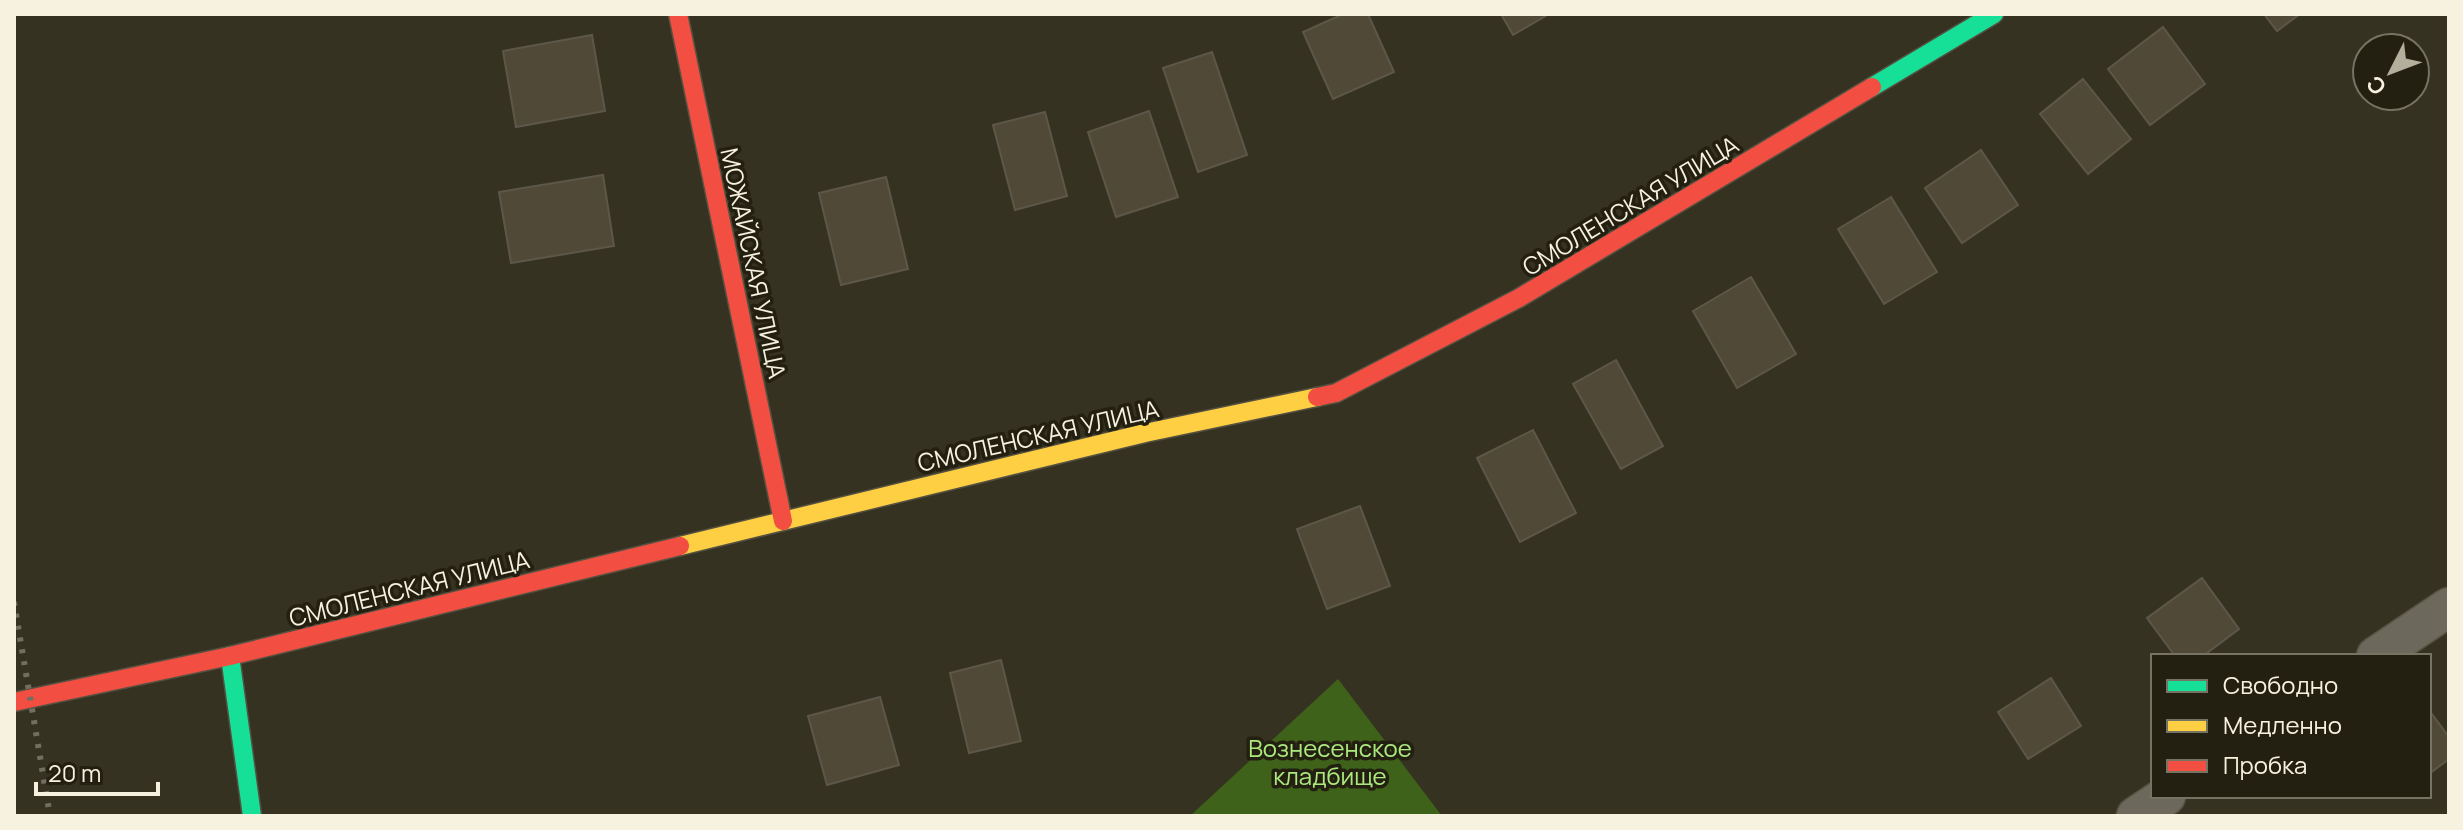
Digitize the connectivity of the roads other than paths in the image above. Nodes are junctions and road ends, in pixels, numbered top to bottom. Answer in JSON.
{"nodes":[{"id":1,"x":678,"y":14,"type":"edge"},
{"id":2,"x":1994,"y":14,"type":"edge"},
{"id":3,"x":783,"y":521,"type":"junction"},
{"id":4,"x":2449,"y":607,"type":"edge"},
{"id":5,"x":2379,"y":654,"type":"edge"},
{"id":6,"x":230,"y":656,"type":"junction"},
{"id":7,"x":14,"y":702,"type":"edge"},
{"id":8,"x":2163,"y":798,"type":"edge"},
{"id":9,"x":252,"y":816,"type":"edge"},
{"id":10,"x":2136,"y":816,"type":"edge"}],
"edges":[{"from":1,"to":3,"type":"street","name":"МОЖАЙСКАЯ УЛИЦА"},
{"from":2,"to":3,"type":"street","name":"СМОЛЕНСКАЯ УЛИЦА"},
{"from":3,"to":6,"type":"street","name":"СМОЛЕНСКАЯ УЛИЦА"},
{"from":4,"to":5,"type":"street"},
{"from":6,"to":7,"type":"street","name":"СМОЛЕНСКАЯ УЛИЦА"},
{"from":6,"to":9,"type":"street"},
{"from":8,"to":10,"type":"street"}]}
